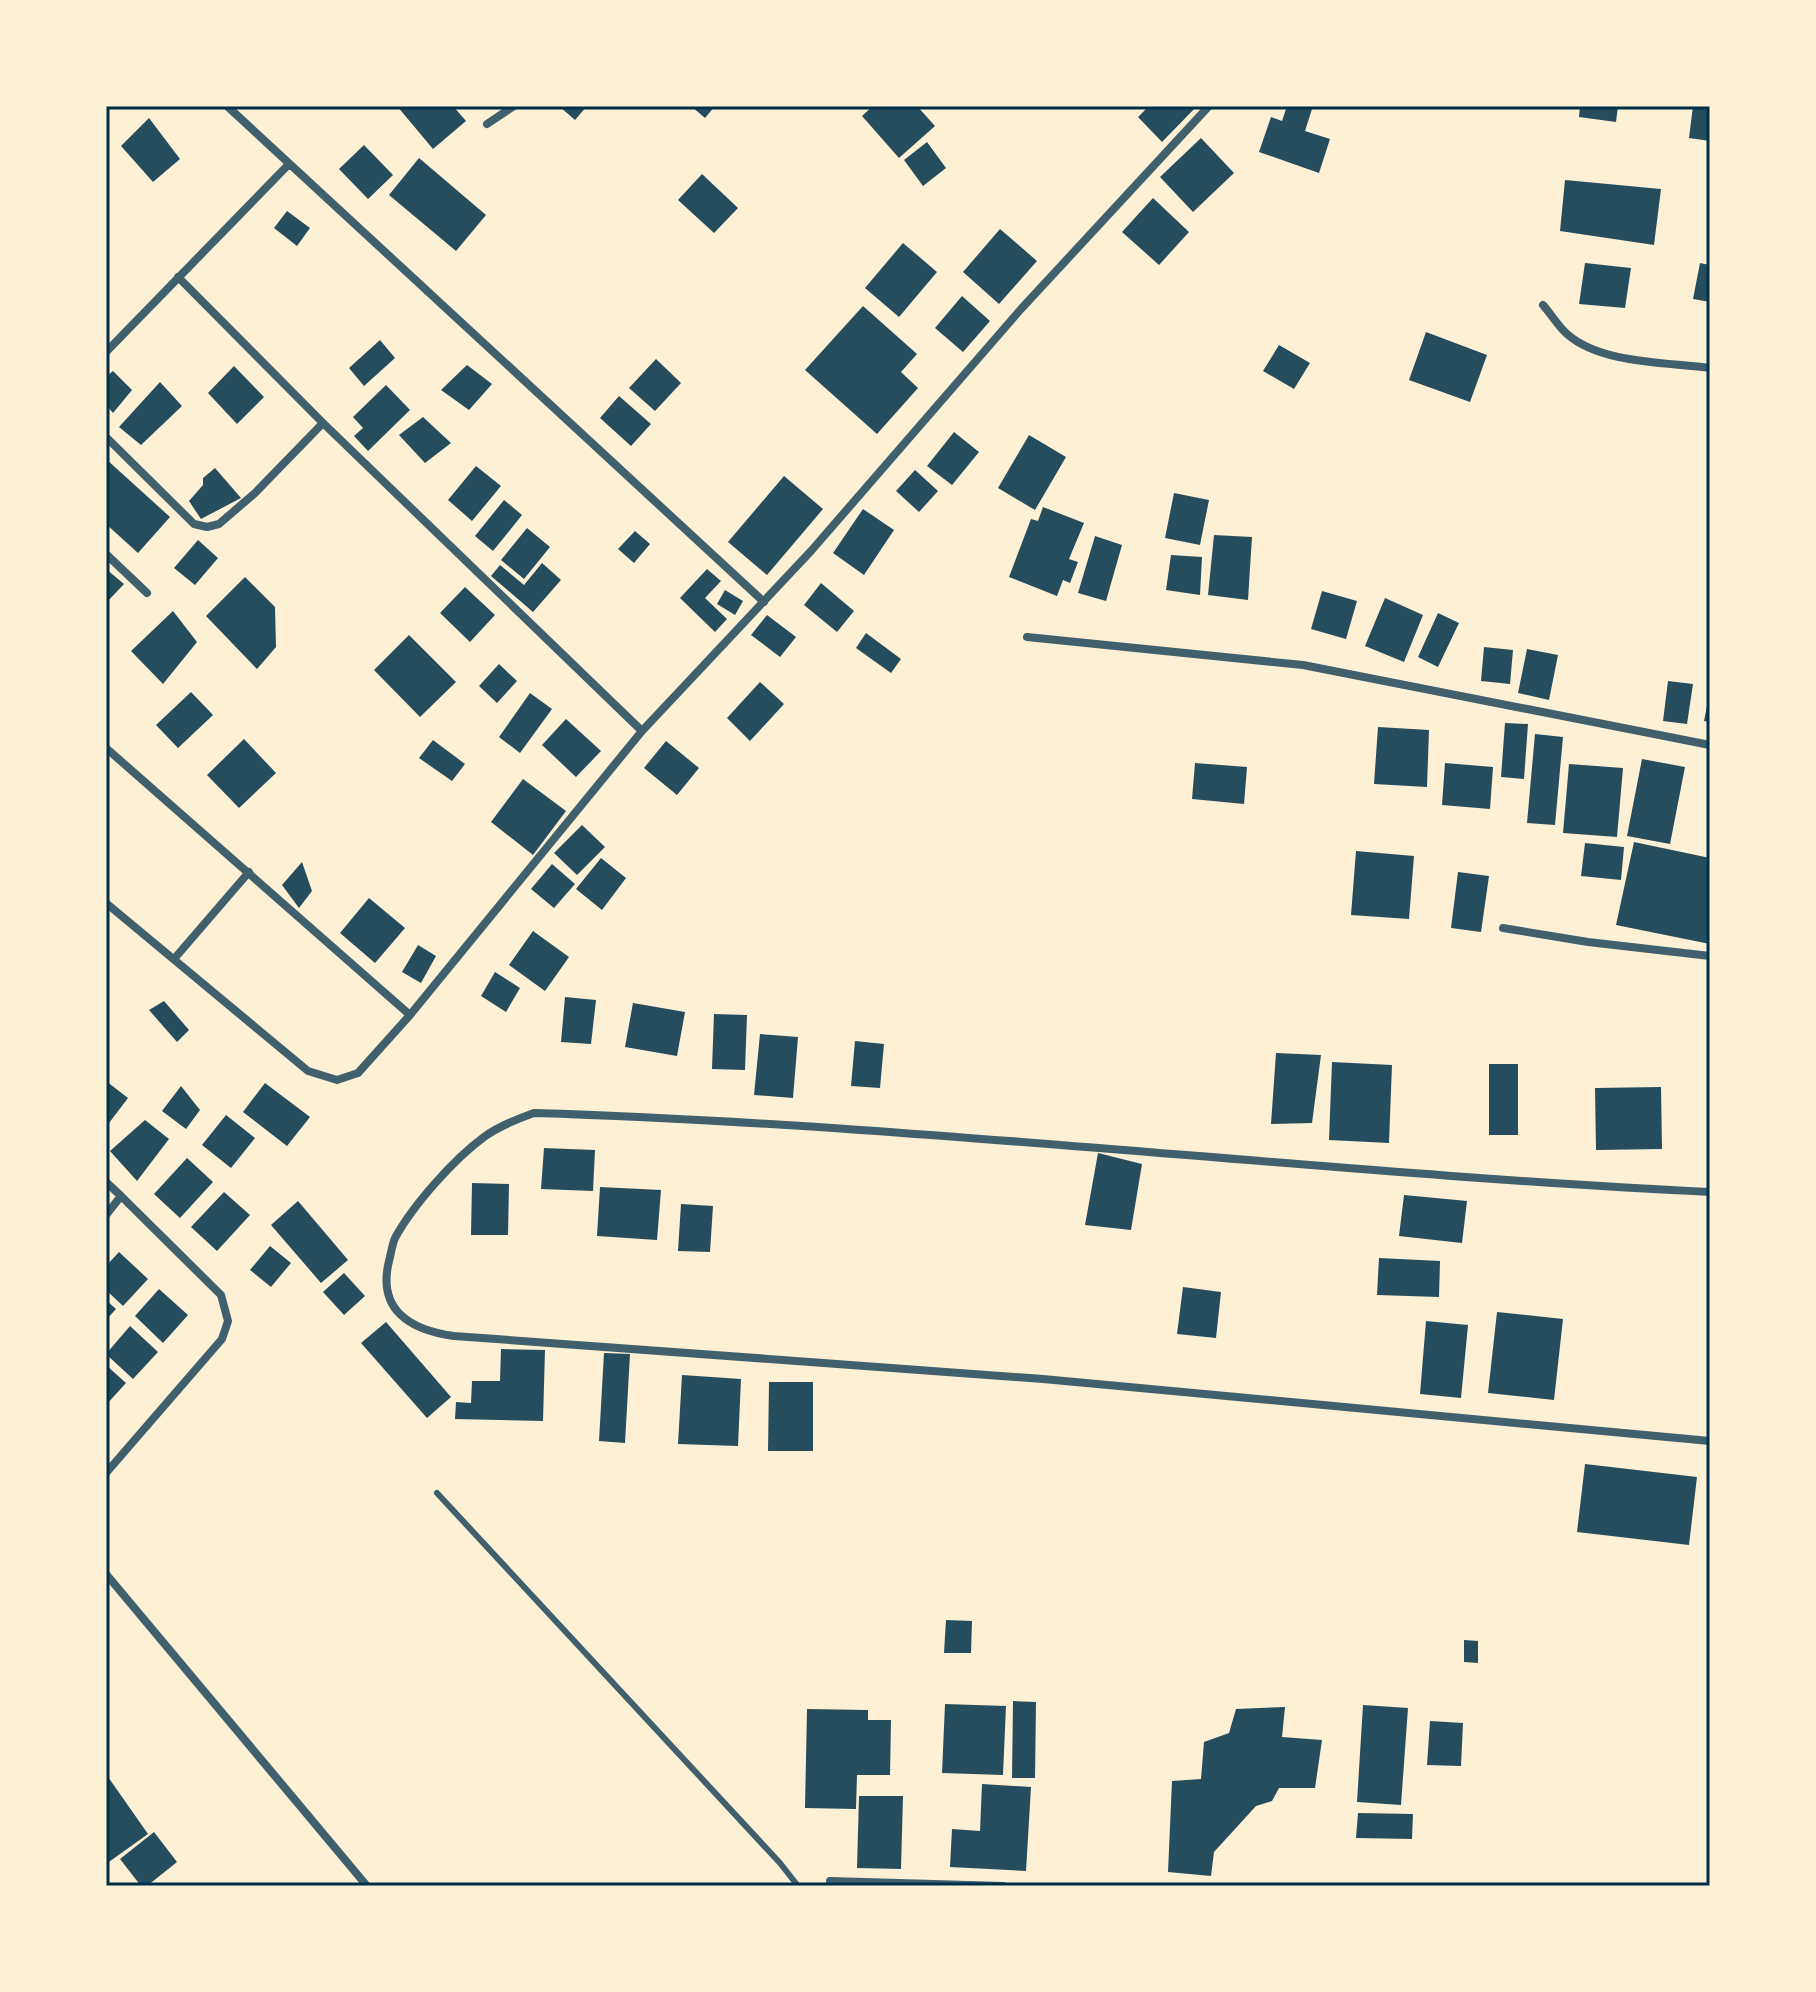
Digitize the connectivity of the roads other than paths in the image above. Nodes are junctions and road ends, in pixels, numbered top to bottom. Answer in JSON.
{"nodes":[{"id":1,"x":227,"y":106,"type":"edge"},
{"id":2,"x":514,"y":106,"type":"edge"},
{"id":3,"x":1209,"y":106,"type":"edge"},
{"id":4,"x":487,"y":124,"type":"dead end"},
{"id":5,"x":289,"y":164,"type":"junction"},
{"id":6,"x":178,"y":277,"type":"junction"},
{"id":7,"x":1543,"y":305,"type":"dead end"},
{"id":8,"x":106,"y":352,"type":"edge"},
{"id":9,"x":1710,"y":368,"type":"edge"},
{"id":10,"x":323,"y":423,"type":"junction"},
{"id":11,"x":106,"y":437,"type":"edge"},
{"id":12,"x":106,"y":554,"type":"edge"},
{"id":13,"x":147,"y":593,"type":"dead end"},
{"id":14,"x":764,"y":602,"type":"junction"},
{"id":15,"x":1027,"y":637,"type":"dead end"},
{"id":16,"x":642,"y":731,"type":"junction"},
{"id":17,"x":1710,"y":745,"type":"edge"},
{"id":18,"x":106,"y":748,"type":"edge"},
{"id":19,"x":249,"y":872,"type":"junction"},
{"id":20,"x":106,"y":903,"type":"edge"},
{"id":21,"x":1503,"y":928,"type":"dead end"},
{"id":22,"x":1710,"y":956,"type":"edge"},
{"id":23,"x":174,"y":959,"type":"junction"},
{"id":24,"x":410,"y":1015,"type":"junction"},
{"id":25,"x":106,"y":1182,"type":"edge"},
{"id":26,"x":1710,"y":1192,"type":"edge"},
{"id":27,"x":121,"y":1196,"type":"junction"},
{"id":28,"x":106,"y":1215,"type":"edge"},
{"id":29,"x":1710,"y":1441,"type":"edge"},
{"id":30,"x":106,"y":1473,"type":"edge"},
{"id":31,"x":437,"y":1493,"type":"dead end"},
{"id":32,"x":106,"y":1574,"type":"edge"},
{"id":33,"x":830,"y":1881,"type":"dead end"},
{"id":34,"x":367,"y":1886,"type":"edge"},
{"id":35,"x":798,"y":1886,"type":"edge"},
{"id":36,"x":1003,"y":1886,"type":"edge"}],
"edges":[{"from":1,"to":5,"type":"street"},
{"from":2,"to":4,"type":"street"},
{"from":3,"to":14,"type":"street"},
{"from":5,"to":6,"type":"street"},
{"from":5,"to":14,"type":"street"},
{"from":6,"to":8,"type":"street"},
{"from":6,"to":10,"type":"street"},
{"from":7,"to":9,"type":"street"},
{"from":10,"to":11,"type":"street"},
{"from":10,"to":16,"type":"street"},
{"from":12,"to":13,"type":"street"},
{"from":14,"to":16,"type":"street"},
{"from":15,"to":17,"type":"street"},
{"from":16,"to":24,"type":"street"},
{"from":18,"to":19,"type":"street"},
{"from":19,"to":23,"type":"street"},
{"from":19,"to":24,"type":"street"},
{"from":20,"to":23,"type":"street"},
{"from":21,"to":22,"type":"street"},
{"from":23,"to":24,"type":"street"},
{"from":25,"to":27,"type":"street"},
{"from":26,"to":29,"type":"street"},
{"from":27,"to":28,"type":"street"},
{"from":27,"to":30,"type":"street"},
{"from":31,"to":35,"type":"lane"},
{"from":32,"to":34,"type":"street"},
{"from":33,"to":36,"type":"street"}]}
